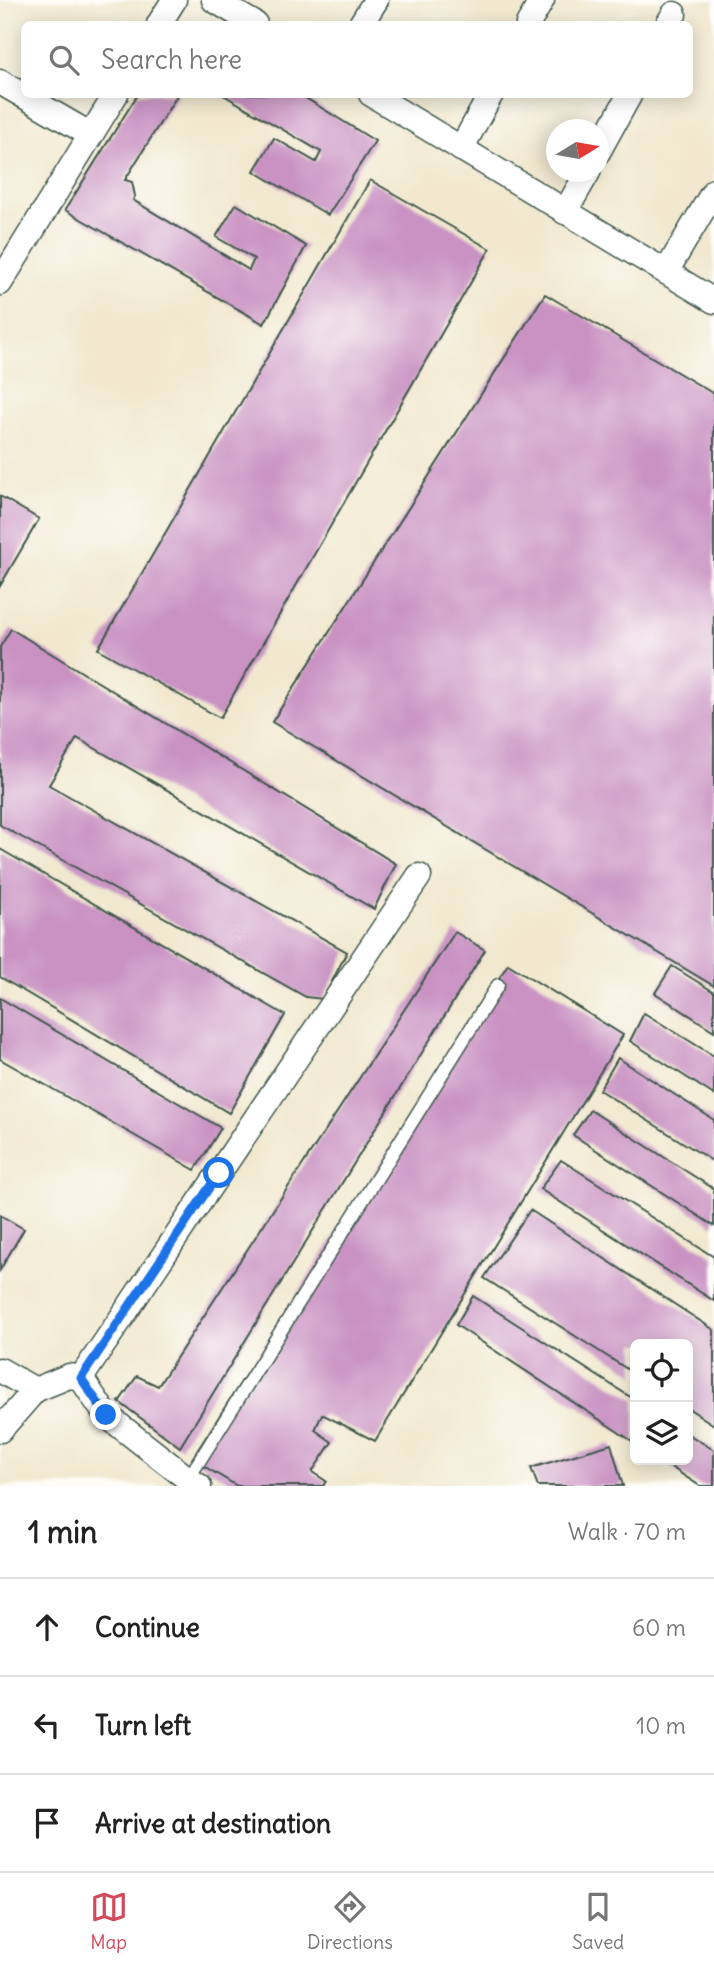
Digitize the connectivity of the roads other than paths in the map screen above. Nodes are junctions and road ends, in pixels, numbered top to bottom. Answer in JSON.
{"nodes":[{"id":1,"x":174,"y":0,"type":"edge"},
{"id":2,"x":214,"y":0,"type":"edge"},
{"id":3,"x":376,"y":0,"type":"edge"},
{"id":4,"x":542,"y":0,"type":"edge"},
{"id":5,"x":161,"y":21,"type":"edge"},
{"id":6,"x":250,"y":21,"type":"edge"},
{"id":7,"x":363,"y":21,"type":"edge"},
{"id":8,"x":530,"y":21,"type":"edge"},
{"id":9,"x":0,"y":82,"type":"edge"},
{"id":10,"x":21,"y":94,"type":"edge"},
{"id":11,"x":27,"y":98,"type":"edge"},
{"id":12,"x":114,"y":98,"type":"edge"},
{"id":13,"x":378,"y":98,"type":"edge"},
{"id":14,"x":489,"y":98,"type":"edge"},
{"id":15,"x":628,"y":98,"type":"edge"},
{"id":16,"x":609,"y":132,"type":"edge"},
{"id":17,"x":91,"y":135,"type":"junction"},
{"id":18,"x":461,"y":149,"type":"junction"},
{"id":19,"x":582,"y":182,"type":"edge"},
{"id":20,"x":714,"y":191,"type":"edge"},
{"id":21,"x":565,"y":212,"type":"junction"},
{"id":22,"x":8,"y":253,"type":"edge"},
{"id":23,"x":666,"y":272,"type":"junction"},
{"id":24,"x":0,"y":283,"type":"edge"},
{"id":25,"x":714,"y":301,"type":"edge"},
{"id":26,"x":419,"y":876,"type":"dead end"},
{"id":27,"x":498,"y":985,"type":"dead end"},
{"id":28,"x":0,"y":1370,"type":"edge"},
{"id":29,"x":81,"y":1378,"type":"junction"},
{"id":30,"x":35,"y":1390,"type":"junction"},
{"id":31,"x":0,"y":1430,"type":"edge"},
{"id":32,"x":194,"y":1483,"type":"edge"}],
"edges":[{"from":1,"to":5,"type":"street"},
{"from":2,"to":6,"type":"street"},
{"from":3,"to":7,"type":"street"},
{"from":4,"to":8,"type":"street"},
{"from":9,"to":10,"type":"street"},
{"from":11,"to":17,"type":"street"},
{"from":12,"to":17,"type":"street"},
{"from":13,"to":18,"type":"street"},
{"from":14,"to":18,"type":"street"},
{"from":15,"to":16,"type":"street"},
{"from":17,"to":22,"type":"street"},
{"from":18,"to":21,"type":"street"},
{"from":19,"to":21,"type":"street"},
{"from":20,"to":23,"type":"street"},
{"from":21,"to":23,"type":"street"},
{"from":22,"to":24,"type":"street"},
{"from":23,"to":25,"type":"street"},
{"from":26,"to":29,"type":"street"},
{"from":27,"to":32,"type":"lane"},
{"from":28,"to":30,"type":"street"},
{"from":29,"to":30,"type":"street"},
{"from":29,"to":32,"type":"street"},
{"from":30,"to":31,"type":"street"}]}
